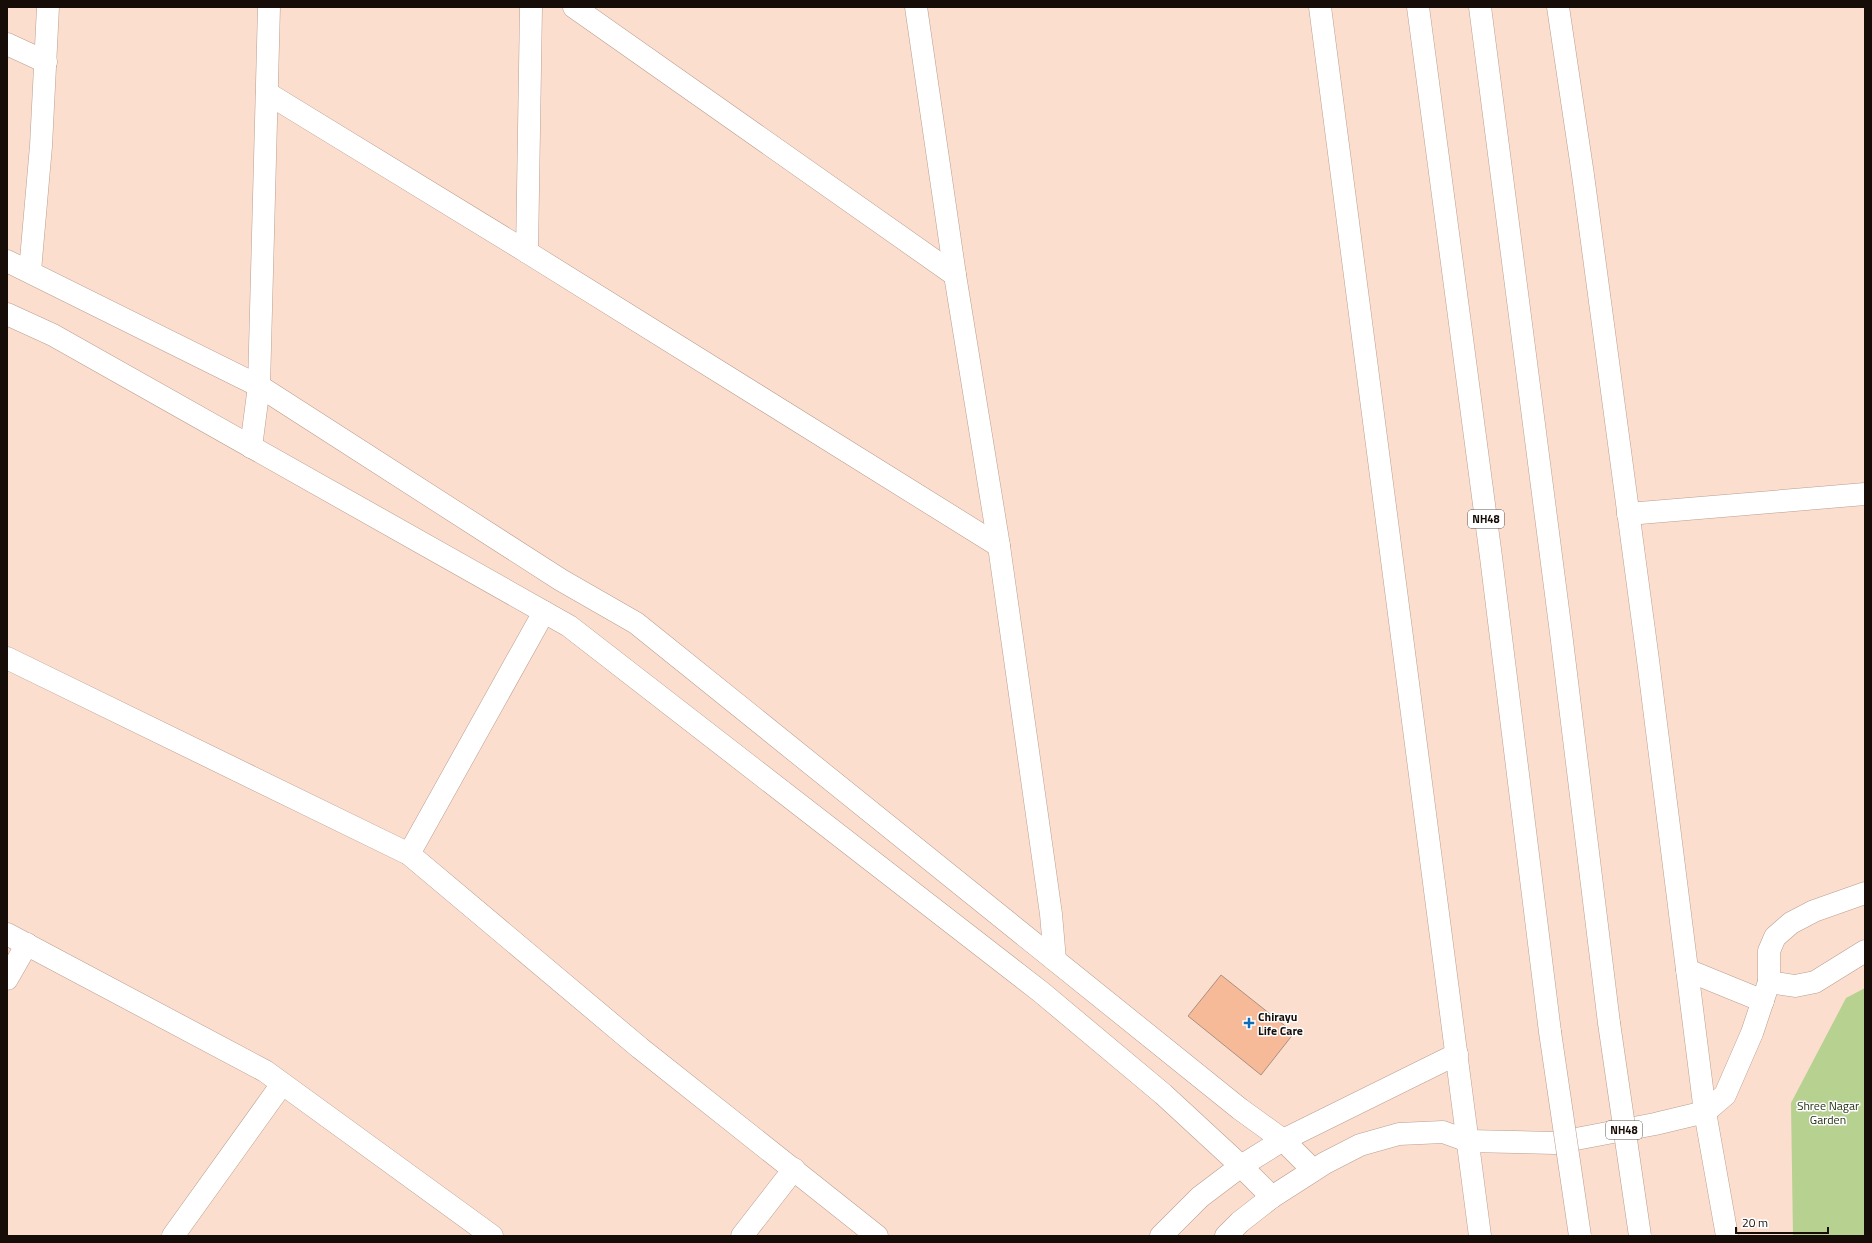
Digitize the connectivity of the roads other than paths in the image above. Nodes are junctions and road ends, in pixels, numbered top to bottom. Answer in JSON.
{"nodes":[{"id":1,"x":48,"y":7,"type":"edge"},
{"id":2,"x":269,"y":7,"type":"edge"},
{"id":3,"x":531,"y":7,"type":"edge"},
{"id":4,"x":574,"y":7,"type":"edge"},
{"id":5,"x":916,"y":7,"type":"edge"},
{"id":6,"x":1320,"y":7,"type":"edge"},
{"id":7,"x":1418,"y":7,"type":"edge"},
{"id":8,"x":1480,"y":7,"type":"edge"},
{"id":9,"x":1558,"y":7,"type":"edge"},
{"id":10,"x":7,"y":44,"type":"edge"},
{"id":11,"x":46,"y":62,"type":"junction"},
{"id":12,"x":267,"y":93,"type":"junction"},
{"id":13,"x":527,"y":252,"type":"junction"},
{"id":14,"x":7,"y":261,"type":"edge"},
{"id":15,"x":30,"y":271,"type":"junction"},
{"id":16,"x":955,"y":275,"type":"junction"},
{"id":17,"x":7,"y":314,"type":"edge"},
{"id":18,"x":259,"y":386,"type":"junction"},
{"id":19,"x":251,"y":447,"type":"junction"},
{"id":20,"x":1865,"y":494,"type":"edge"},
{"id":21,"x":1628,"y":514,"type":"junction"},
{"id":22,"x":999,"y":546,"type":"junction"},
{"id":23,"x":544,"y":612,"type":"junction"},
{"id":24,"x":7,"y":658,"type":"edge"},
{"id":25,"x":409,"y":854,"type":"junction"},
{"id":26,"x":1865,"y":893,"type":"edge"},
{"id":27,"x":7,"y":934,"type":"edge"},
{"id":28,"x":27,"y":944,"type":"junction"},
{"id":29,"x":1865,"y":951,"type":"edge"},
{"id":30,"x":1054,"y":960,"type":"junction"},
{"id":31,"x":1687,"y":970,"type":"junction"},
{"id":32,"x":7,"y":979,"type":"edge"},
{"id":33,"x":1766,"y":992,"type":"junction"},
{"id":34,"x":1457,"y":1054,"type":"junction"},
{"id":35,"x":282,"y":1084,"type":"junction"},
{"id":36,"x":1705,"y":1112,"type":"junction"},
{"id":37,"x":1283,"y":1140,"type":"junction"},
{"id":38,"x":1468,"y":1140,"type":"junction"},
{"id":39,"x":1241,"y":1166,"type":"junction"},
{"id":40,"x":794,"y":1170,"type":"junction"},
{"id":41,"x":1313,"y":1170,"type":"junction"},
{"id":42,"x":1272,"y":1197,"type":"junction"},
{"id":43,"x":173,"y":1236,"type":"edge"},
{"id":44,"x":492,"y":1236,"type":"edge"},
{"id":45,"x":742,"y":1236,"type":"edge"},
{"id":46,"x":877,"y":1236,"type":"edge"},
{"id":47,"x":1161,"y":1236,"type":"edge"},
{"id":48,"x":1226,"y":1236,"type":"edge"},
{"id":49,"x":1480,"y":1236,"type":"edge"},
{"id":50,"x":1580,"y":1236,"type":"edge"},
{"id":51,"x":1640,"y":1236,"type":"edge"},
{"id":52,"x":1726,"y":1236,"type":"edge"}],
"edges":[{"from":1,"to":11,"type":"main road"},
{"from":2,"to":12,"type":"main road"},
{"from":3,"to":13,"type":"main road"},
{"from":4,"to":16,"type":"main road"},
{"from":5,"to":16,"type":"main road"},
{"from":6,"to":34,"type":"main road"},
{"from":7,"to":50,"type":"main road","number":"NH48","bridge":true},
{"from":8,"to":51,"type":"main road","number":"NH48","bridge":true},
{"from":9,"to":21,"type":"main road"},
{"from":10,"to":11,"type":"main road"},
{"from":11,"to":15,"type":"main road"},
{"from":12,"to":13,"type":"main road"},
{"from":12,"to":18,"type":"main road"},
{"from":13,"to":22,"type":"main road"},
{"from":14,"to":15,"type":"main road"},
{"from":15,"to":18,"type":"main road"},
{"from":16,"to":22,"type":"main road"},
{"from":17,"to":19,"type":"main road"},
{"from":18,"to":19,"type":"main road"},
{"from":18,"to":30,"type":"main road"},
{"from":19,"to":23,"type":"main road"},
{"from":20,"to":21,"type":"main road"},
{"from":21,"to":31,"type":"main road"},
{"from":22,"to":30,"type":"main road"},
{"from":23,"to":25,"type":"main road"},
{"from":23,"to":39,"type":"main road"},
{"from":24,"to":25,"type":"main road"},
{"from":25,"to":40,"type":"main road"},
{"from":26,"to":33,"type":"main road"},
{"from":27,"to":28,"type":"main road"},
{"from":28,"to":32,"type":"main road"},
{"from":28,"to":35,"type":"main road"},
{"from":29,"to":33,"type":"main road"},
{"from":30,"to":37,"type":"main road"},
{"from":31,"to":33,"type":"main road"},
{"from":31,"to":36,"type":"main road"},
{"from":33,"to":36,"type":"main road"},
{"from":34,"to":37,"type":"main road"},
{"from":34,"to":38,"type":"main road"},
{"from":35,"to":43,"type":"main road"},
{"from":35,"to":44,"type":"main road"},
{"from":36,"to":38,"type":"main road"},
{"from":36,"to":52,"type":"main road"},
{"from":37,"to":39,"type":"main road"},
{"from":37,"to":41,"type":"main road"},
{"from":38,"to":41,"type":"main road"},
{"from":38,"to":49,"type":"main road"},
{"from":39,"to":42,"type":"main road"},
{"from":39,"to":47,"type":"main road"},
{"from":40,"to":45,"type":"main road"},
{"from":40,"to":46,"type":"main road"},
{"from":41,"to":42,"type":"main road"},
{"from":42,"to":48,"type":"main road"}]}
